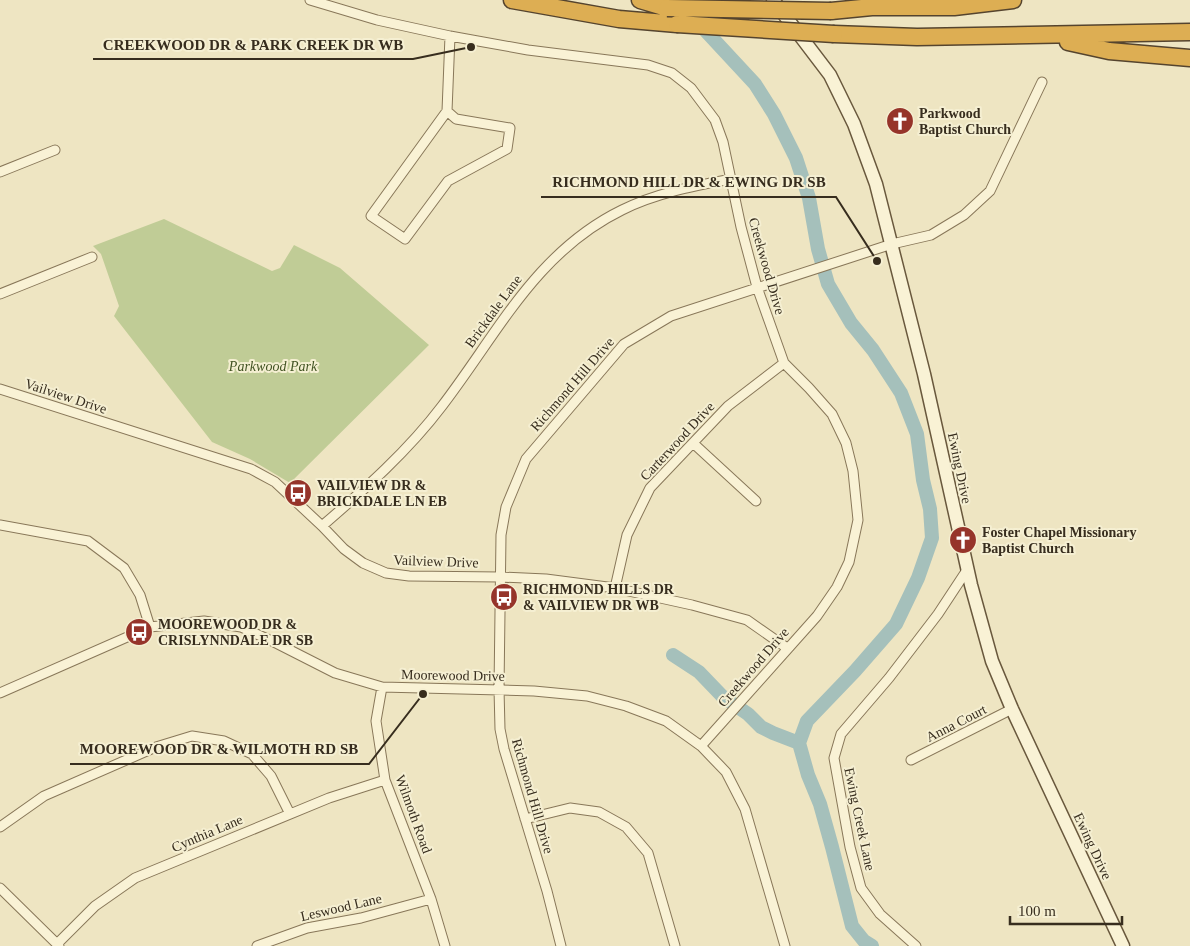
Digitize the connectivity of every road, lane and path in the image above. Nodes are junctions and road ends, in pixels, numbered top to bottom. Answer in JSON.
{"nodes":[{"id":1,"x":310,"y":0,"type":"edge"},
{"id":2,"x":512,"y":0,"type":"edge"},
{"id":3,"x":640,"y":0,"type":"edge"},
{"id":4,"x":773,"y":0,"type":"edge"},
{"id":5,"x":939,"y":0,"type":"edge"},
{"id":6,"x":1013,"y":0,"type":"edge"},
{"id":7,"x":871,"y":7,"type":"junction"},
{"id":8,"x":1190,"y":32,"type":"edge"},
{"id":9,"x":450,"y":36,"type":"junction"},
{"id":10,"x":1042,"y":36,"type":"junction"},
{"id":11,"x":1190,"y":58,"type":"edge"},
{"id":12,"x":1042,"y":82,"type":"dead end"},
{"id":13,"x":447,"y":111,"type":"junction"},
{"id":14,"x":55,"y":150,"type":"dead end"},
{"id":15,"x":0,"y":172,"type":"edge"},
{"id":16,"x":731,"y":179,"type":"junction"},
{"id":17,"x":892,"y":244,"type":"junction"},
{"id":18,"x":92,"y":257,"type":"dead end"},
{"id":19,"x":757,"y":287,"type":"junction"},
{"id":20,"x":0,"y":294,"type":"edge"},
{"id":21,"x":784,"y":364,"type":"junction"},
{"id":22,"x":0,"y":389,"type":"edge"},
{"id":23,"x":693,"y":443,"type":"junction"},
{"id":24,"x":756,"y":501,"type":"dead end"},
{"id":25,"x":0,"y":526,"type":"edge"},
{"id":26,"x":322,"y":526,"type":"junction"},
{"id":27,"x":967,"y":570,"type":"junction"},
{"id":28,"x":500,"y":577,"type":"junction"},
{"id":29,"x":615,"y":588,"type":"junction"},
{"id":30,"x":150,"y":627,"type":"junction"},
{"id":31,"x":786,"y":648,"type":"junction"},
{"id":32,"x":382,"y":687,"type":"junction"},
{"id":33,"x":499,"y":689,"type":"junction"},
{"id":34,"x":0,"y":693,"type":"edge"},
{"id":35,"x":1012,"y":710,"type":"junction"},
{"id":36,"x":701,"y":746,"type":"junction"},
{"id":37,"x":911,"y":760,"type":"dead end"},
{"id":38,"x":385,"y":780,"type":"junction"},
{"id":39,"x":290,"y":814,"type":"junction"},
{"id":40,"x":525,"y":819,"type":"junction"},
{"id":41,"x":0,"y":826,"type":"edge"},
{"id":42,"x":0,"y":888,"type":"edge"},
{"id":43,"x":432,"y":899,"type":"junction"},
{"id":44,"x":58,"y":945,"type":"edge"},
{"id":45,"x":257,"y":946,"type":"edge"},
{"id":46,"x":445,"y":946,"type":"edge"},
{"id":47,"x":561,"y":946,"type":"edge"},
{"id":48,"x":675,"y":946,"type":"edge"},
{"id":49,"x":785,"y":946,"type":"edge"},
{"id":50,"x":916,"y":946,"type":"edge"},
{"id":51,"x":1123,"y":946,"type":"edge"}],
"edges":[{"from":1,"to":9,"type":"street","name":"Creekwood Drive"},
{"from":2,"to":10,"type":"highway","bridge":true},
{"from":3,"to":7,"type":"highway","bridge":true},
{"from":4,"to":17,"type":"main road","name":"Ewing Drive"},
{"from":5,"to":7,"type":"highway"},
{"from":6,"to":7,"type":"highway"},
{"from":8,"to":10,"type":"highway"},
{"from":9,"to":13,"type":"street"},
{"from":9,"to":16,"type":"street","name":"Creekwood Drive"},
{"from":10,"to":11,"type":"highway"},
{"from":12,"to":17,"type":"street","name":"Richmond Hill Drive"},
{"from":13,"to":13,"type":"street"},
{"from":14,"to":15,"type":"street"},
{"from":16,"to":19,"type":"street","name":"Creekwood Drive"},
{"from":16,"to":26,"type":"street","name":"Brickdale Lane"},
{"from":17,"to":19,"type":"street","name":"Richmond Hill Drive"},
{"from":17,"to":27,"type":"main road","name":"Ewing Drive"},
{"from":18,"to":20,"type":"street"},
{"from":19,"to":21,"type":"street","name":"Creekwood Drive"},
{"from":19,"to":28,"type":"street","name":"Richmond Hill Drive"},
{"from":21,"to":23,"type":"street","name":"Carterwood Drive"},
{"from":21,"to":31,"type":"street","name":"Creekwood Drive"},
{"from":22,"to":26,"type":"street","name":"Vailview Drive"},
{"from":23,"to":24,"type":"street"},
{"from":23,"to":29,"type":"street","name":"Carterwood Drive"},
{"from":25,"to":30,"type":"street"},
{"from":26,"to":28,"type":"street","name":"Vailview Drive"},
{"from":27,"to":35,"type":"main road","name":"Ewing Drive"},
{"from":27,"to":50,"type":"street","name":"Ewing Creek Lane"},
{"from":28,"to":29,"type":"street","name":"Vailview Drive"},
{"from":28,"to":33,"type":"street","name":"Richmond Hill Drive"},
{"from":29,"to":31,"type":"street","name":"Vailview Drive"},
{"from":30,"to":32,"type":"street","name":"Moorewood Drive"},
{"from":30,"to":34,"type":"street","name":"Moorewood Drive"},
{"from":31,"to":36,"type":"street","name":"Creekwood Drive"},
{"from":32,"to":33,"type":"street","name":"Moorewood Drive"},
{"from":32,"to":38,"type":"street","name":"Wilmoth Road"},
{"from":33,"to":36,"type":"street","name":"Moorewood Drive"},
{"from":33,"to":40,"type":"street","name":"Richmond Hill Drive"},
{"from":35,"to":37,"type":"street","name":"Anna Court"},
{"from":35,"to":51,"type":"main road","name":"Ewing Drive"},
{"from":36,"to":49,"type":"street","name":"Moorewood Drive"},
{"from":38,"to":39,"type":"street","name":"Cynthia Lane"},
{"from":38,"to":43,"type":"street","name":"Wilmoth Road"},
{"from":39,"to":41,"type":"street"},
{"from":39,"to":44,"type":"street","name":"Cynthia Lane"},
{"from":40,"to":47,"type":"street","name":"Richmond Hill Drive"},
{"from":40,"to":48,"type":"street"},
{"from":42,"to":44,"type":"street"},
{"from":43,"to":45,"type":"street","name":"Leswood Lane"},
{"from":43,"to":46,"type":"street","name":"Wilmoth Road"}]}
